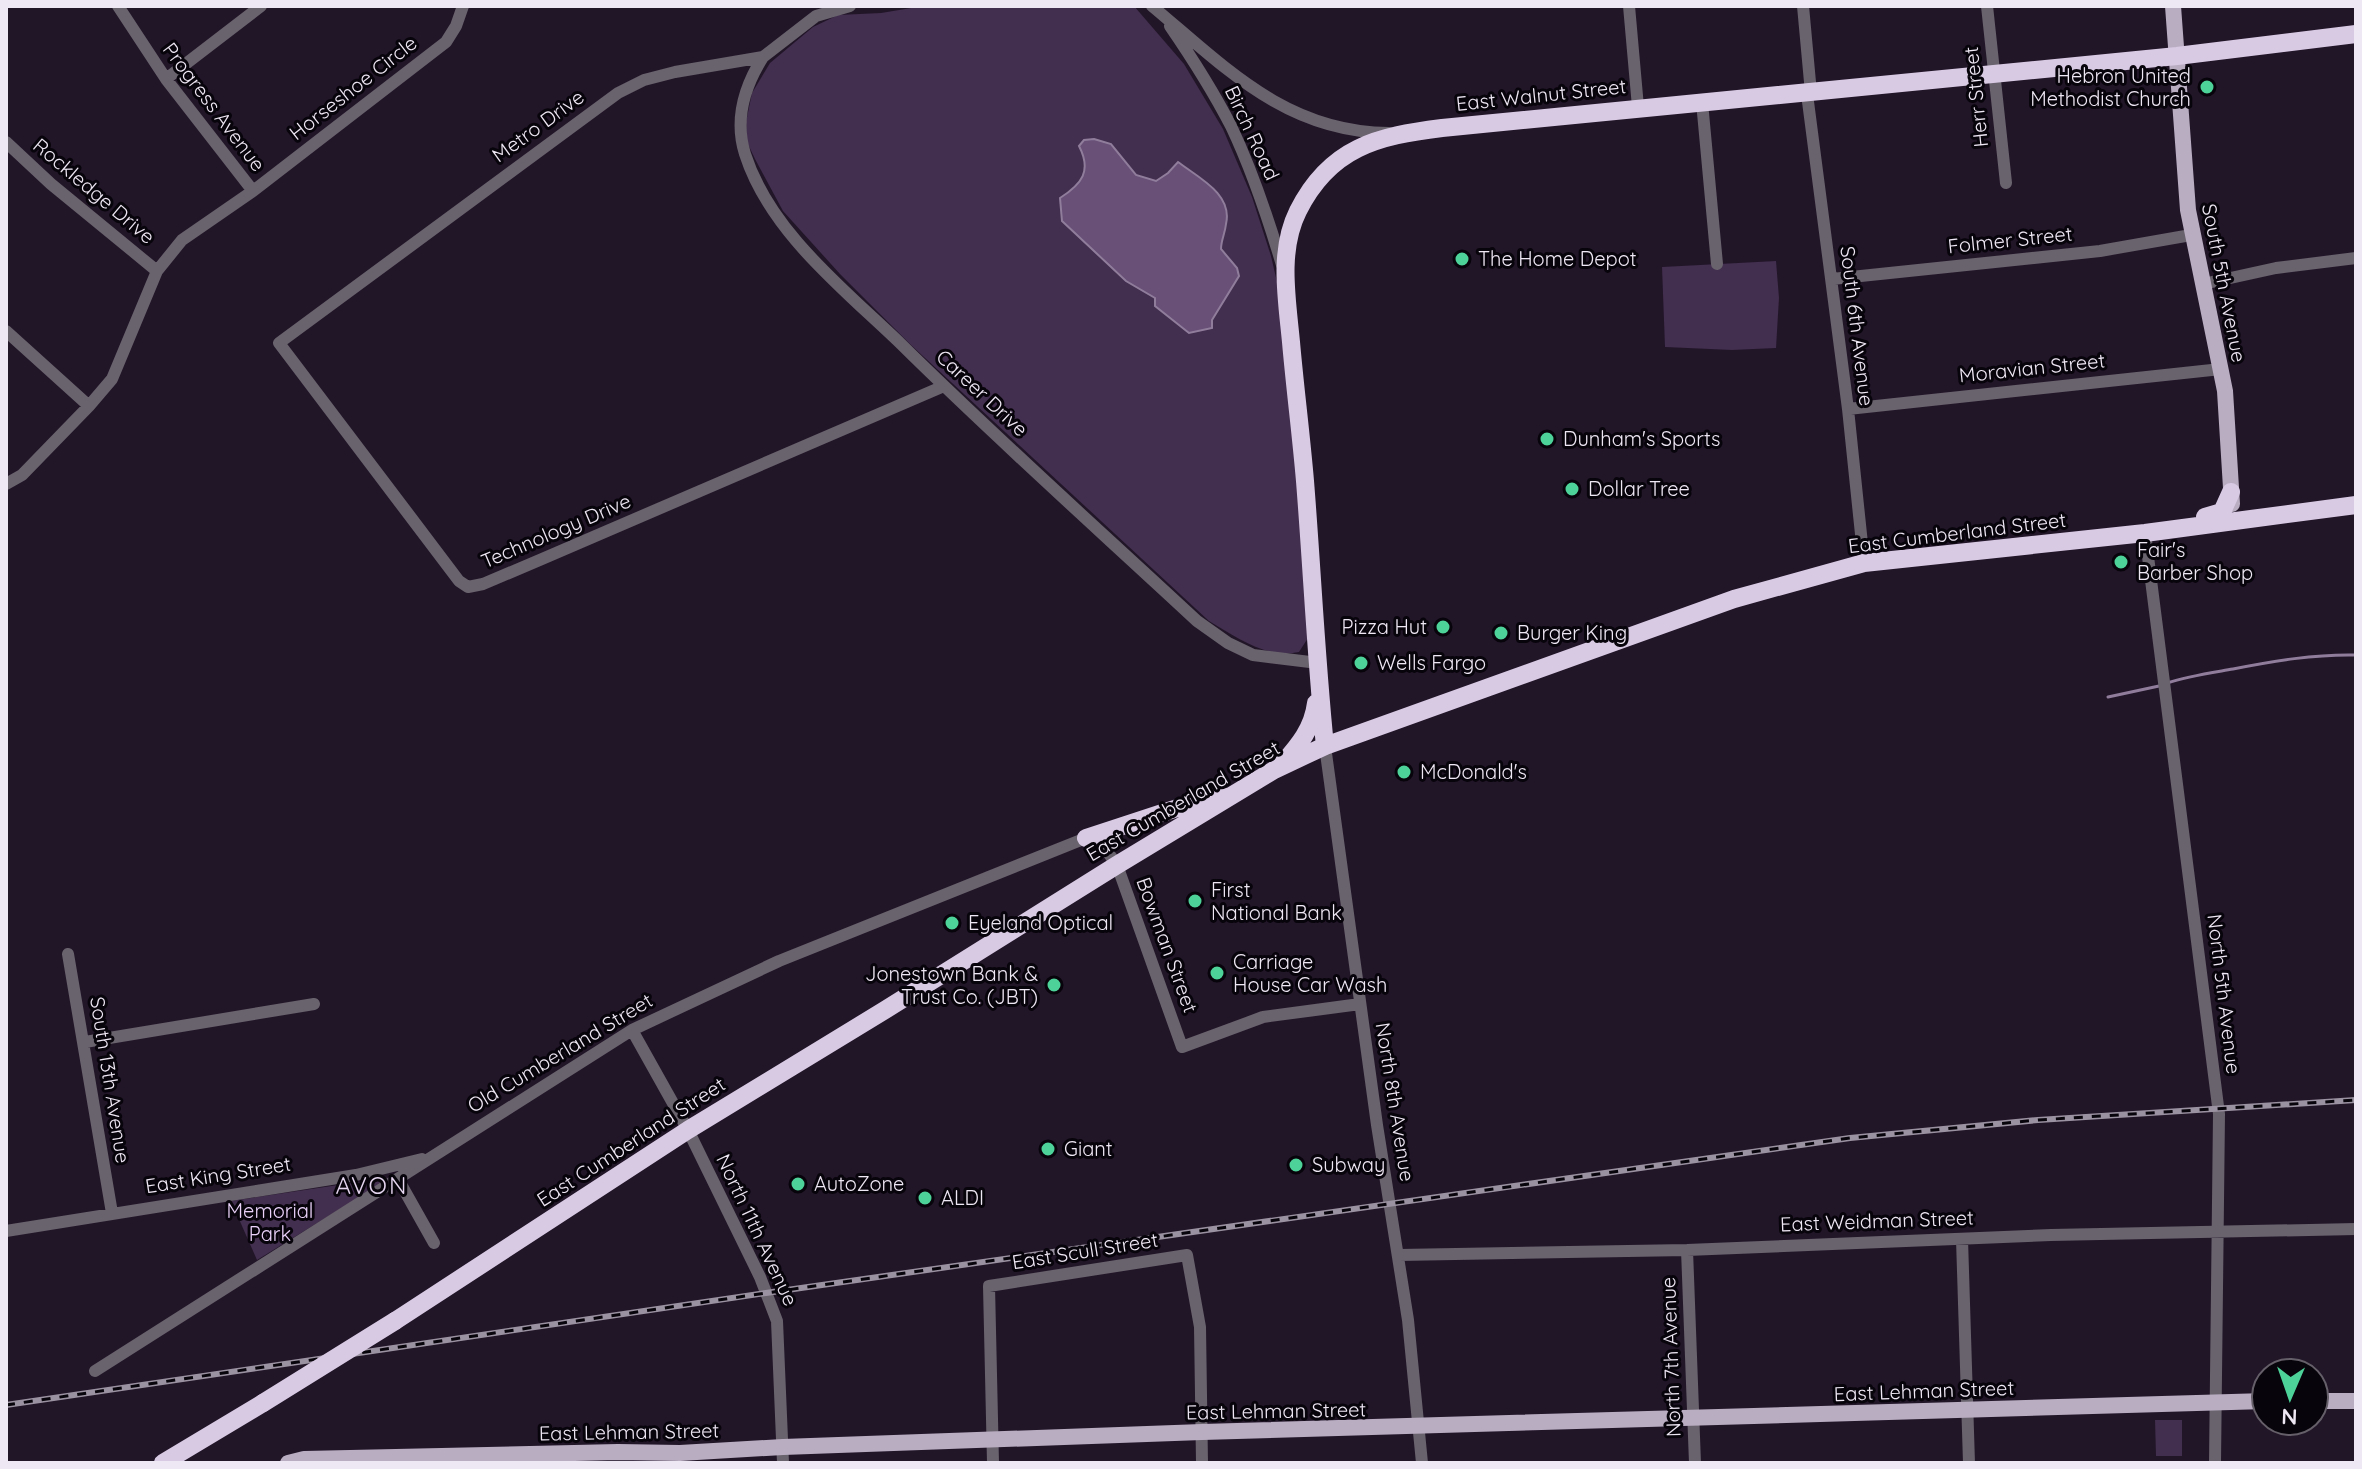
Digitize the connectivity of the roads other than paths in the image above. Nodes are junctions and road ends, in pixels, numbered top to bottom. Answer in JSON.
{"nodes":[{"id":1,"x":118,"y":6,"type":"edge"},
{"id":2,"x":261,"y":6,"type":"edge"},
{"id":3,"x":463,"y":6,"type":"edge"},
{"id":4,"x":850,"y":6,"type":"edge"},
{"id":5,"x":1152,"y":6,"type":"edge"},
{"id":6,"x":1629,"y":6,"type":"edge"},
{"id":7,"x":1803,"y":6,"type":"edge"},
{"id":8,"x":1987,"y":6,"type":"edge"},
{"id":9,"x":2173,"y":6,"type":"edge"},
{"id":10,"x":1164,"y":16,"type":"junction"},
{"id":11,"x":2356,"y":34,"type":"edge"},
{"id":12,"x":2177,"y":56,"type":"junction"},
{"id":13,"x":763,"y":57,"type":"junction"},
{"id":14,"x":1993,"y":73,"type":"junction"},
{"id":15,"x":166,"y":79,"type":"junction"},
{"id":16,"x":1809,"y":94,"type":"junction"},
{"id":17,"x":1702,"y":102,"type":"junction"},
{"id":18,"x":1638,"y":107,"type":"junction"},
{"id":19,"x":1400,"y":133,"type":"junction"},
{"id":20,"x":6,"y":142,"type":"edge"},
{"id":21,"x":2006,"y":183,"type":"dead end"},
{"id":22,"x":253,"y":191,"type":"junction"},
{"id":23,"x":2191,"y":235,"type":"junction"},
{"id":24,"x":2356,"y":258,"type":"edge"},
{"id":25,"x":1717,"y":264,"type":"dead end"},
{"id":26,"x":157,"y":271,"type":"junction"},
{"id":27,"x":1285,"y":275,"type":"junction"},
{"id":28,"x":1832,"y":279,"type":"junction"},
{"id":29,"x":2203,"y":284,"type":"junction"},
{"id":30,"x":6,"y":331,"type":"edge"},
{"id":31,"x":279,"y":343,"type":"joint"},
{"id":32,"x":2221,"y":369,"type":"junction"},
{"id":33,"x":944,"y":386,"type":"junction"},
{"id":34,"x":89,"y":406,"type":"junction"},
{"id":35,"x":1848,"y":409,"type":"junction"},
{"id":36,"x":6,"y":484,"type":"edge"},
{"id":37,"x":2231,"y":492,"type":"junction"},
{"id":38,"x":2356,"y":505,"type":"edge"},
{"id":39,"x":2232,"y":521,"type":"junction"},
{"id":40,"x":2145,"y":533,"type":"junction"},
{"id":41,"x":1864,"y":563,"type":"junction"},
{"id":42,"x":1318,"y":663,"type":"junction"},
{"id":43,"x":1319,"y":688,"type":"junction"},
{"id":44,"x":1325,"y":746,"type":"junction"},
{"id":45,"x":1274,"y":770,"type":"junction"},
{"id":46,"x":1253,"y":783,"type":"junction"},
{"id":47,"x":1086,"y":838,"type":"junction"},
{"id":48,"x":1117,"y":865,"type":"junction"},
{"id":49,"x":68,"y":954,"type":"dead end"},
{"id":50,"x":314,"y":1004,"type":"dead end"},
{"id":51,"x":1360,"y":1004,"type":"junction"},
{"id":52,"x":632,"y":1030,"type":"junction"},
{"id":53,"x":85,"y":1042,"type":"junction"},
{"id":54,"x":688,"y":1130,"type":"junction"},
{"id":55,"x":436,"y":1153,"type":"junction"},
{"id":56,"x":398,"y":1179,"type":"junction"},
{"id":57,"x":112,"y":1213,"type":"junction"},
{"id":58,"x":2356,"y":1229,"type":"edge"},
{"id":59,"x":6,"y":1231,"type":"edge"},
{"id":60,"x":2218,"y":1231,"type":"junction"},
{"id":61,"x":1962,"y":1239,"type":"junction"},
{"id":62,"x":434,"y":1243,"type":"dead end"},
{"id":63,"x":1687,"y":1250,"type":"junction"},
{"id":64,"x":1399,"y":1255,"type":"junction"},
{"id":65,"x":95,"y":1371,"type":"dead end"},
{"id":66,"x":2216,"y":1401,"type":"junction"},
{"id":67,"x":2250,"y":1401,"type":"edge"},
{"id":68,"x":2330,"y":1401,"type":"edge"},
{"id":69,"x":2356,"y":1401,"type":"edge"},
{"id":70,"x":1966,"y":1409,"type":"junction"},
{"id":71,"x":1694,"y":1420,"type":"junction"},
{"id":72,"x":1420,"y":1427,"type":"junction"},
{"id":73,"x":1202,"y":1432,"type":"junction"},
{"id":74,"x":993,"y":1440,"type":"junction"},
{"id":75,"x":783,"y":1455,"type":"edge"},
{"id":76,"x":163,"y":1463,"type":"edge"},
{"id":77,"x":288,"y":1463,"type":"edge"},
{"id":78,"x":993,"y":1463,"type":"edge"},
{"id":79,"x":1202,"y":1463,"type":"edge"},
{"id":80,"x":1422,"y":1463,"type":"edge"},
{"id":81,"x":1695,"y":1463,"type":"edge"},
{"id":82,"x":1969,"y":1463,"type":"edge"},
{"id":83,"x":2215,"y":1463,"type":"edge"}],
"edges":[{"from":1,"to":15,"type":"street","name":"Progress Avenue"},
{"from":2,"to":15,"type":"street"},
{"from":3,"to":22,"type":"street","name":"Horseshoe Circle"},
{"from":4,"to":13,"type":"street","name":"Metro Drive"},
{"from":5,"to":10,"type":"street","name":"Birch Road"},
{"from":6,"to":18,"type":"street"},
{"from":7,"to":16,"type":"street","name":"South 6th Avenue"},
{"from":8,"to":14,"type":"street","name":"Herr Street"},
{"from":9,"to":12,"type":"main road","name":"South 5th Avenue"},
{"from":10,"to":19,"type":"street","name":"Birch Road"},
{"from":10,"to":27,"type":"street","name":"Birch Road"},
{"from":11,"to":12,"type":"highway","name":"East Walnut Street"},
{"from":12,"to":14,"type":"highway","name":"East Walnut Street"},
{"from":12,"to":23,"type":"main road","name":"South 5th Avenue"},
{"from":13,"to":31,"type":"street","name":"Metro Drive"},
{"from":13,"to":33,"type":"street","name":"Career Drive"},
{"from":14,"to":16,"type":"highway","name":"East Walnut Street"},
{"from":14,"to":21,"type":"street","name":"Herr Street"},
{"from":15,"to":22,"type":"street","name":"Progress Avenue"},
{"from":16,"to":17,"type":"highway","name":"East Walnut Street"},
{"from":16,"to":28,"type":"street","name":"South 6th Avenue"},
{"from":17,"to":18,"type":"highway","name":"East Walnut Street"},
{"from":17,"to":25,"type":"street"},
{"from":18,"to":19,"type":"highway","name":"East Walnut Street"},
{"from":19,"to":27,"type":"highway","name":"East Walnut Street"},
{"from":20,"to":26,"type":"street","name":"Rockledge Drive"},
{"from":22,"to":26,"type":"street"},
{"from":23,"to":28,"type":"street","name":"Folmer Street"},
{"from":23,"to":29,"type":"main road","name":"South 5th Avenue"},
{"from":24,"to":29,"type":"street"},
{"from":26,"to":34,"type":"street"},
{"from":27,"to":42,"type":"highway","name":"East Walnut Street"},
{"from":28,"to":35,"type":"street","name":"South 6th Avenue"},
{"from":29,"to":32,"type":"main road","name":"South 5th Avenue"},
{"from":30,"to":34,"type":"street"},
{"from":31,"to":33,"type":"street","name":"Technology Drive"},
{"from":32,"to":35,"type":"street","name":"Moravian Street"},
{"from":32,"to":37,"type":"main road","name":"South 5th Avenue"},
{"from":33,"to":42,"type":"street","name":"Career Drive"},
{"from":34,"to":36,"type":"street"},
{"from":35,"to":41,"type":"street","name":"South 6th Avenue"},
{"from":37,"to":39,"type":"main road","name":"South 5th Avenue"},
{"from":37,"to":40,"type":"highway"},
{"from":38,"to":39,"type":"highway","name":"East Cumberland Street"},
{"from":39,"to":40,"type":"highway","name":"East Cumberland Street"},
{"from":40,"to":41,"type":"highway","name":"East Cumberland Street"},
{"from":40,"to":60,"type":"street","name":"North 5th Avenue"},
{"from":41,"to":44,"type":"highway","name":"East Cumberland Street"},
{"from":42,"to":43,"type":"highway","name":"East Walnut Street"},
{"from":43,"to":44,"type":"highway","name":"East Walnut Street"},
{"from":43,"to":45,"type":"highway"},
{"from":44,"to":45,"type":"highway","name":"East Cumberland Street"},
{"from":44,"to":51,"type":"street","name":"North 8th Avenue"},
{"from":45,"to":46,"type":"highway","name":"East Cumberland Street"},
{"from":46,"to":47,"type":"highway"},
{"from":46,"to":48,"type":"highway","name":"East Cumberland Street"},
{"from":47,"to":48,"type":"street"},
{"from":47,"to":52,"type":"street","name":"Old Cumberland Street"},
{"from":48,"to":51,"type":"street","name":"Bowman Street"},
{"from":48,"to":54,"type":"highway","name":"East Cumberland Street"},
{"from":49,"to":53,"type":"street","name":"South 13th Avenue"},
{"from":50,"to":53,"type":"street"},
{"from":51,"to":64,"type":"street","name":"North 8th Avenue"},
{"from":52,"to":54,"type":"street","name":"North 11th Avenue"},
{"from":52,"to":55,"type":"street","name":"Old Cumberland Street"},
{"from":53,"to":57,"type":"street","name":"South 13th Avenue"},
{"from":54,"to":75,"type":"street","name":"North 11th Avenue"},
{"from":54,"to":76,"type":"highway","name":"East Cumberland Street","bridge":true},
{"from":55,"to":56,"type":"street","name":"Old Cumberland Street"},
{"from":55,"to":57,"type":"street","name":"East King Street"},
{"from":56,"to":62,"type":"street"},
{"from":56,"to":65,"type":"street","name":"Old Cumberland Street"},
{"from":57,"to":59,"type":"street","name":"East King Street"},
{"from":58,"to":60,"type":"street","name":"East Weidman Street"},
{"from":60,"to":61,"type":"street","name":"East Weidman Street"},
{"from":60,"to":66,"type":"street","name":"North 5th Avenue"},
{"from":61,"to":63,"type":"street","name":"East Weidman Street"},
{"from":61,"to":70,"type":"street"},
{"from":63,"to":64,"type":"street","name":"East Weidman Street"},
{"from":63,"to":71,"type":"street","name":"North 7th Avenue"},
{"from":64,"to":72,"type":"street","name":"North 8th Avenue"},
{"from":66,"to":67,"type":"main road","name":"East Lehman Street"},
{"from":66,"to":70,"type":"main road","name":"East Lehman Street"},
{"from":66,"to":83,"type":"street","name":"North 5th Avenue"},
{"from":68,"to":69,"type":"main road"},
{"from":70,"to":71,"type":"main road","name":"East Lehman Street"},
{"from":70,"to":82,"type":"street"},
{"from":71,"to":72,"type":"main road","name":"East Lehman Street"},
{"from":71,"to":81,"type":"street","name":"North 7th Avenue"},
{"from":72,"to":73,"type":"main road","name":"East Lehman Street"},
{"from":72,"to":80,"type":"street","name":"North 8th Avenue"},
{"from":73,"to":74,"type":"main road","name":"East Lehman Street"},
{"from":73,"to":74,"type":"street","name":"East Scull Street"},
{"from":73,"to":79,"type":"street"},
{"from":74,"to":75,"type":"main road","name":"East Lehman Street"},
{"from":74,"to":78,"type":"street"},
{"from":75,"to":77,"type":"main road","name":"East Lehman Street"}]}
